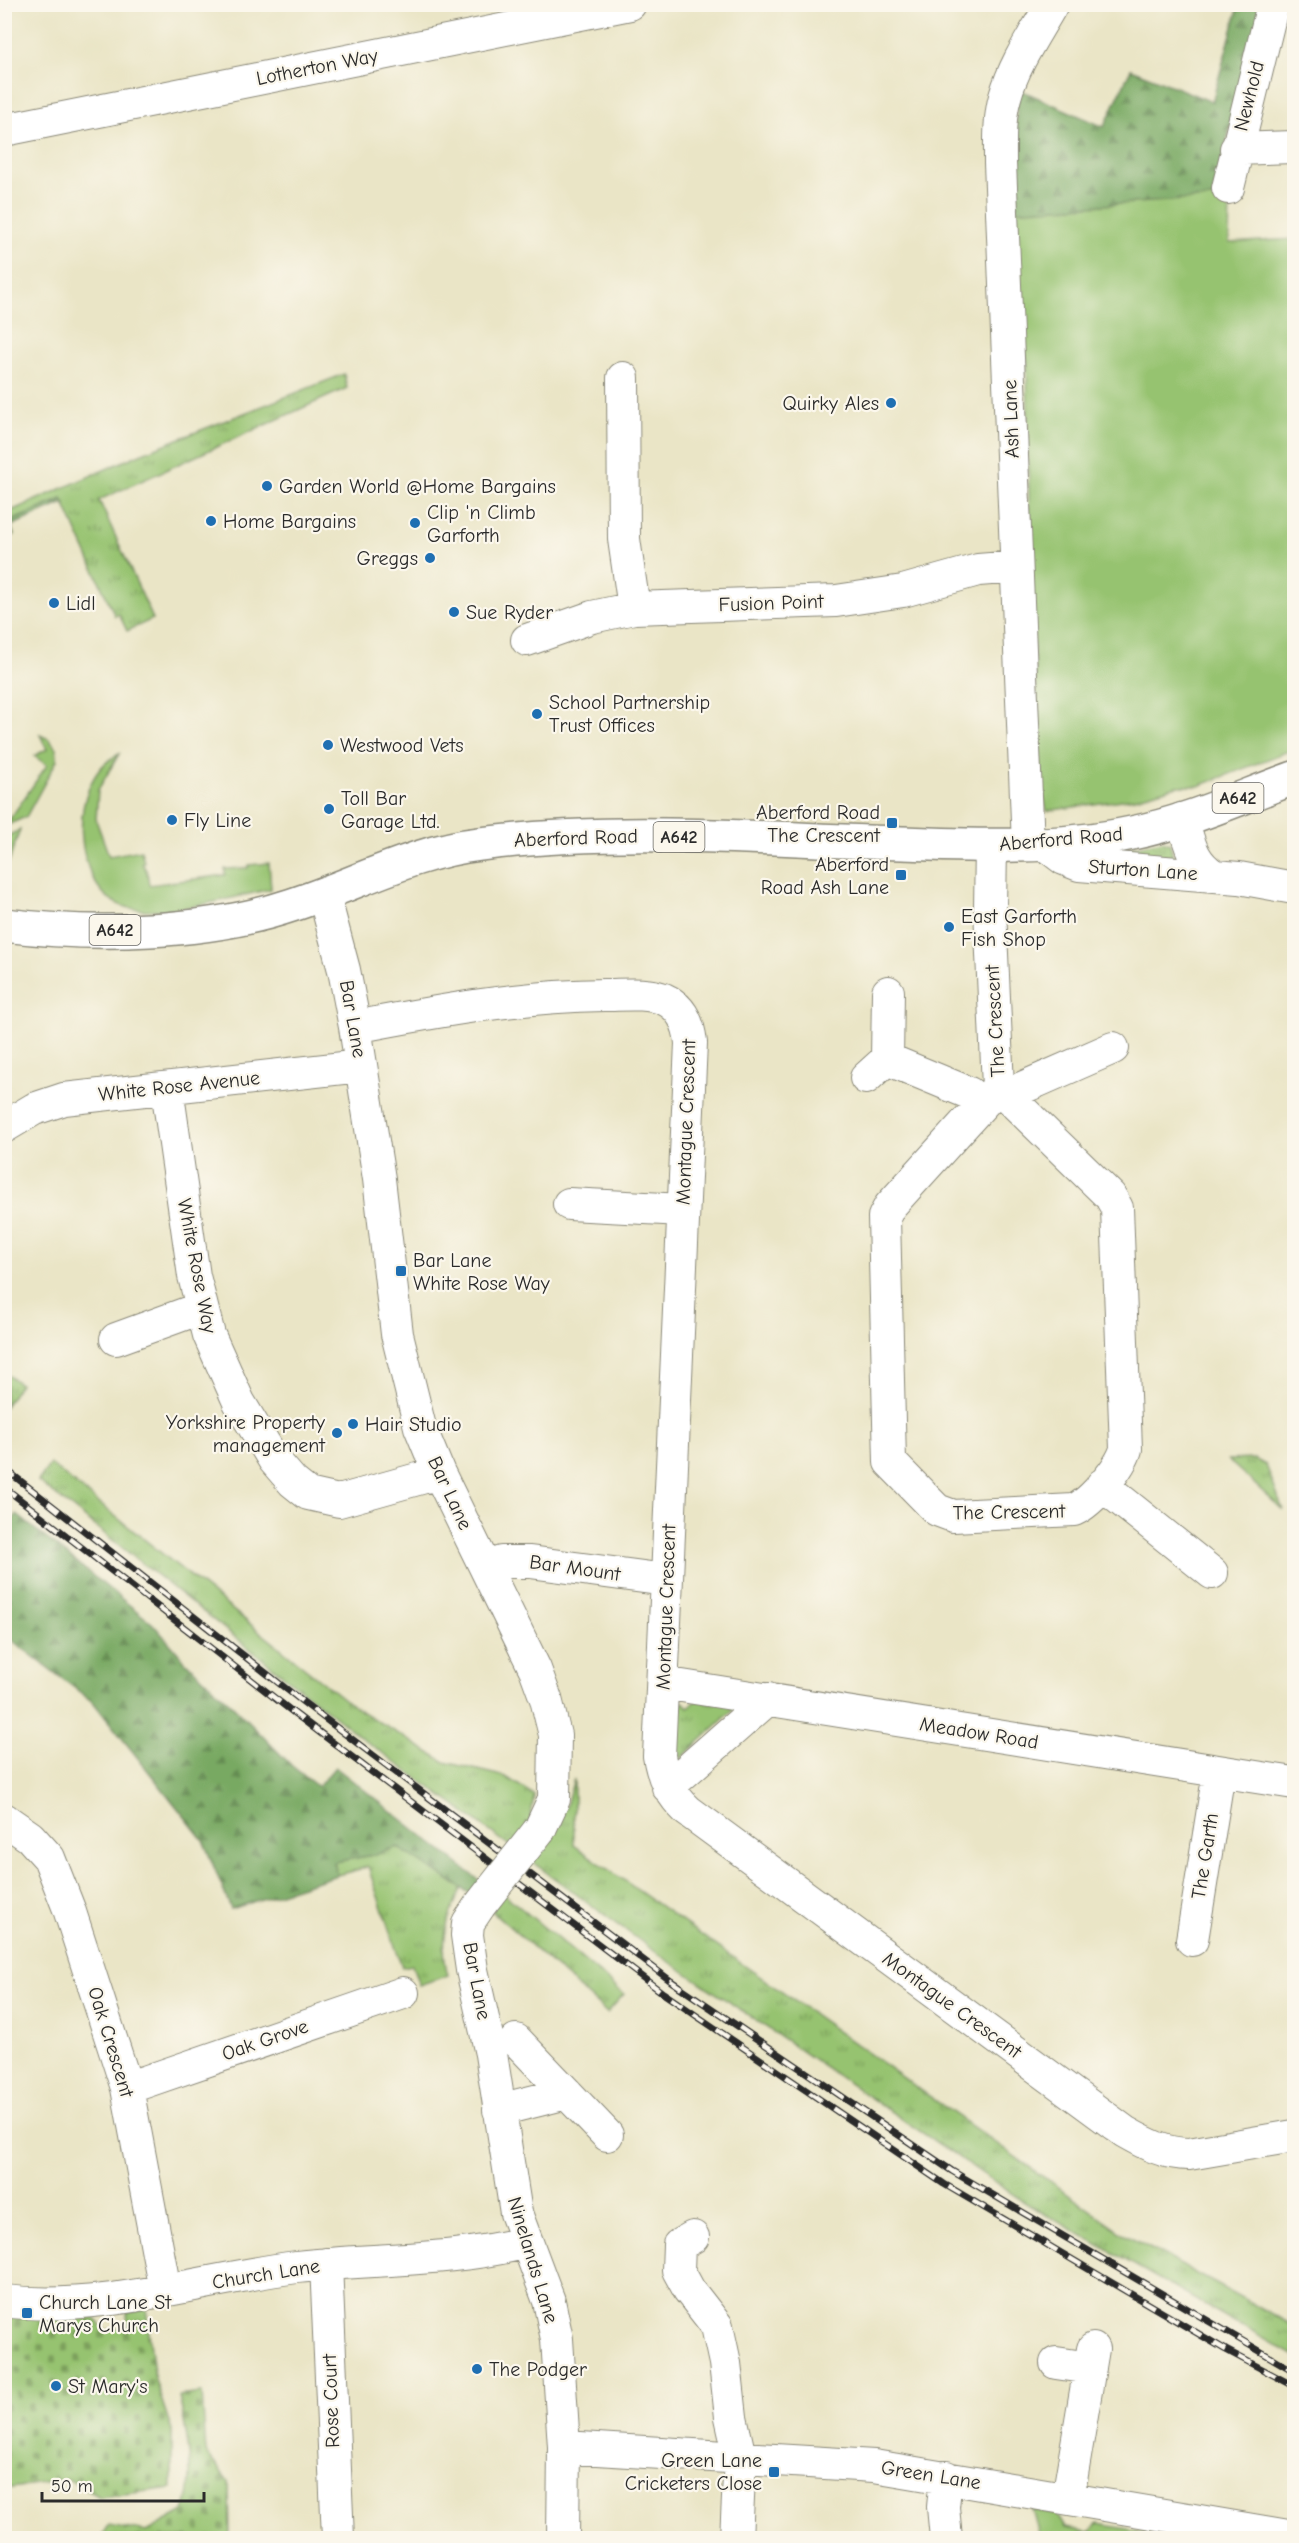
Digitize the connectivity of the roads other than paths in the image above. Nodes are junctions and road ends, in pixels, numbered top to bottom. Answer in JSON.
{"nodes":[{"id":1,"x":630,"y":4,"type":"edge"},
{"id":2,"x":1052,"y":4,"type":"edge"},
{"id":3,"x":1273,"y":4,"type":"edge"},
{"id":4,"x":4,"y":130,"type":"edge"},
{"id":5,"x":1294,"y":147,"type":"edge"},
{"id":6,"x":1236,"y":149,"type":"junction"},
{"id":7,"x":1228,"y":188,"type":"dead end"},
{"id":8,"x":623,"y":378,"type":"dead end"},
{"id":9,"x":1016,"y":567,"type":"junction"},
{"id":10,"x":634,"y":608,"type":"junction"},
{"id":11,"x":527,"y":640,"type":"dead end"},
{"id":12,"x":1294,"y":778,"type":"edge"},
{"id":13,"x":1182,"y":819,"type":"junction"},
{"id":14,"x":1036,"y":844,"type":"junction"},
{"id":15,"x":991,"y":846,"type":"junction"},
{"id":16,"x":1213,"y":875,"type":"junction"},
{"id":17,"x":1294,"y":888,"type":"edge"},
{"id":18,"x":324,"y":895,"type":"junction"},
{"id":19,"x":4,"y":925,"type":"edge"},
{"id":20,"x":888,"y":992,"type":"dead end"},
{"id":21,"x":355,"y":1027,"type":"junction"},
{"id":22,"x":1112,"y":1047,"type":"dead end"},
{"id":23,"x":361,"y":1066,"type":"junction"},
{"id":24,"x":167,"y":1088,"type":"junction"},
{"id":25,"x":996,"y":1095,"type":"junction"},
{"id":26,"x":4,"y":1127,"type":"edge"},
{"id":27,"x":569,"y":1204,"type":"dead end"},
{"id":28,"x":683,"y":1210,"type":"junction"},
{"id":29,"x":201,"y":1308,"type":"junction"},
{"id":30,"x":116,"y":1339,"type":"dead end"},
{"id":31,"x":439,"y":1473,"type":"junction"},
{"id":32,"x":1102,"y":1485,"type":"junction"},
{"id":33,"x":486,"y":1569,"type":"junction"},
{"id":34,"x":1212,"y":1574,"type":"dead end"},
{"id":35,"x":666,"y":1580,"type":"junction"},
{"id":36,"x":663,"y":1683,"type":"junction"},
{"id":37,"x":768,"y":1699,"type":"junction"},
{"id":38,"x":1219,"y":1772,"type":"junction"},
{"id":39,"x":1294,"y":1783,"type":"edge"},
{"id":40,"x":668,"y":1787,"type":"junction"},
{"id":41,"x":4,"y":1819,"type":"edge"},
{"id":42,"x":1192,"y":1940,"type":"dead end"},
{"id":43,"x":403,"y":1993,"type":"dead end"},
{"id":44,"x":504,"y":2047,"type":"junction"},
{"id":45,"x":127,"y":2088,"type":"junction"},
{"id":46,"x":567,"y":2093,"type":"junction"},
{"id":47,"x":499,"y":2110,"type":"junction"},
{"id":48,"x":607,"y":2135,"type":"dead end"},
{"id":49,"x":1294,"y":2136,"type":"edge"},
{"id":50,"x":693,"y":2237,"type":"dead end"},
{"id":51,"x":527,"y":2242,"type":"junction"},
{"id":52,"x":326,"y":2264,"type":"junction"},
{"id":53,"x":165,"y":2290,"type":"junction"},
{"id":54,"x":4,"y":2301,"type":"edge"},
{"id":55,"x":1056,"y":2363,"type":"dead end"},
{"id":56,"x":564,"y":2447,"type":"junction"},
{"id":57,"x":740,"y":2457,"type":"junction"},
{"id":58,"x":946,"y":2477,"type":"junction"},
{"id":59,"x":1068,"y":2498,"type":"junction"},
{"id":60,"x":1294,"y":2537,"type":"edge"},
{"id":61,"x":338,"y":2538,"type":"edge"},
{"id":62,"x":563,"y":2538,"type":"edge"},
{"id":63,"x":736,"y":2538,"type":"edge"},
{"id":64,"x":946,"y":2538,"type":"edge"}],
"edges":[{"from":1,"to":4,"type":"street","name":"Lotherton Way"},
{"from":2,"to":9,"type":"street","name":"Ash Lane"},
{"from":3,"to":6,"type":"street","name":"Newhold"},
{"from":5,"to":6,"type":"street"},
{"from":6,"to":7,"type":"street","name":"Newhold"},
{"from":8,"to":10,"type":"street"},
{"from":9,"to":10,"type":"street","name":"Fusion Point"},
{"from":9,"to":14,"type":"street","name":"Ash Lane"},
{"from":10,"to":11,"type":"street","name":"Fusion Point"},
{"from":12,"to":13,"type":"main road","name":"Aberford Road","number":"A642"},
{"from":13,"to":14,"type":"main road","name":"Aberford Road","number":"A642"},
{"from":13,"to":16,"type":"street","name":"Sturton Lane"},
{"from":14,"to":15,"type":"main road","name":"Aberford Road","number":"A642"},
{"from":14,"to":16,"type":"street","name":"Sturton Lane"},
{"from":15,"to":18,"type":"main road","name":"Aberford Road","number":"A642"},
{"from":15,"to":25,"type":"street","name":"The Crescent"},
{"from":16,"to":17,"type":"street","name":"Sturton Lane"},
{"from":18,"to":19,"type":"main road","name":"Aberford Road","number":"A642"},
{"from":18,"to":21,"type":"street","name":"Bar Lane"},
{"from":20,"to":25,"type":"street"},
{"from":21,"to":23,"type":"street","name":"Bar Lane"},
{"from":21,"to":28,"type":"street","name":"Montague Crescent"},
{"from":22,"to":25,"type":"street"},
{"from":23,"to":24,"type":"street","name":"White Rose Avenue"},
{"from":23,"to":31,"type":"street","name":"Bar Lane"},
{"from":24,"to":26,"type":"street","name":"White Rose Avenue"},
{"from":24,"to":29,"type":"street","name":"White Rose Way"},
{"from":25,"to":32,"type":"street","name":"The Crescent"},
{"from":25,"to":32,"type":"street","name":"The Crescent"},
{"from":27,"to":28,"type":"street"},
{"from":28,"to":35,"type":"street","name":"Montague Crescent"},
{"from":29,"to":30,"type":"street"},
{"from":29,"to":31,"type":"street","name":"White Rose Way"},
{"from":31,"to":33,"type":"street","name":"Bar Lane"},
{"from":32,"to":34,"type":"street"},
{"from":33,"to":35,"type":"street","name":"Bar Mount"},
{"from":33,"to":44,"type":"street","name":"Bar Lane","bridge":true},
{"from":35,"to":36,"type":"street","name":"Montague Crescent"},
{"from":36,"to":37,"type":"street","name":"Meadow Road"},
{"from":36,"to":40,"type":"street","name":"Montague Crescent"},
{"from":37,"to":38,"type":"street","name":"Meadow Road"},
{"from":37,"to":40,"type":"street"},
{"from":38,"to":39,"type":"street","name":"Meadow Road"},
{"from":38,"to":42,"type":"street","name":"The Garth"},
{"from":40,"to":49,"type":"street","name":"Montague Crescent"},
{"from":41,"to":45,"type":"street","name":"Oak Crescent"},
{"from":43,"to":45,"type":"street","name":"Oak Grove"},
{"from":44,"to":46,"type":"street"},
{"from":44,"to":47,"type":"street","name":"Ninelands Lane"},
{"from":45,"to":53,"type":"street","name":"Oak Crescent"},
{"from":46,"to":47,"type":"street"},
{"from":46,"to":48,"type":"street"},
{"from":47,"to":51,"type":"street","name":"Ninelands Lane"},
{"from":50,"to":57,"type":"street"},
{"from":51,"to":52,"type":"street","name":"Church Lane"},
{"from":51,"to":56,"type":"street","name":"Ninelands Lane"},
{"from":52,"to":53,"type":"street","name":"Church Lane"},
{"from":52,"to":61,"type":"street","name":"Rose Court"},
{"from":53,"to":54,"type":"street","name":"Church Lane"},
{"from":55,"to":59,"type":"street"},
{"from":56,"to":57,"type":"street","name":"Green Lane"},
{"from":56,"to":62,"type":"street","name":"Ninelands Lane"},
{"from":57,"to":58,"type":"street","name":"Green Lane"},
{"from":57,"to":63,"type":"street"},
{"from":58,"to":59,"type":"street","name":"Green Lane"},
{"from":58,"to":64,"type":"street"},
{"from":59,"to":60,"type":"street","name":"Green Lane"}]}
